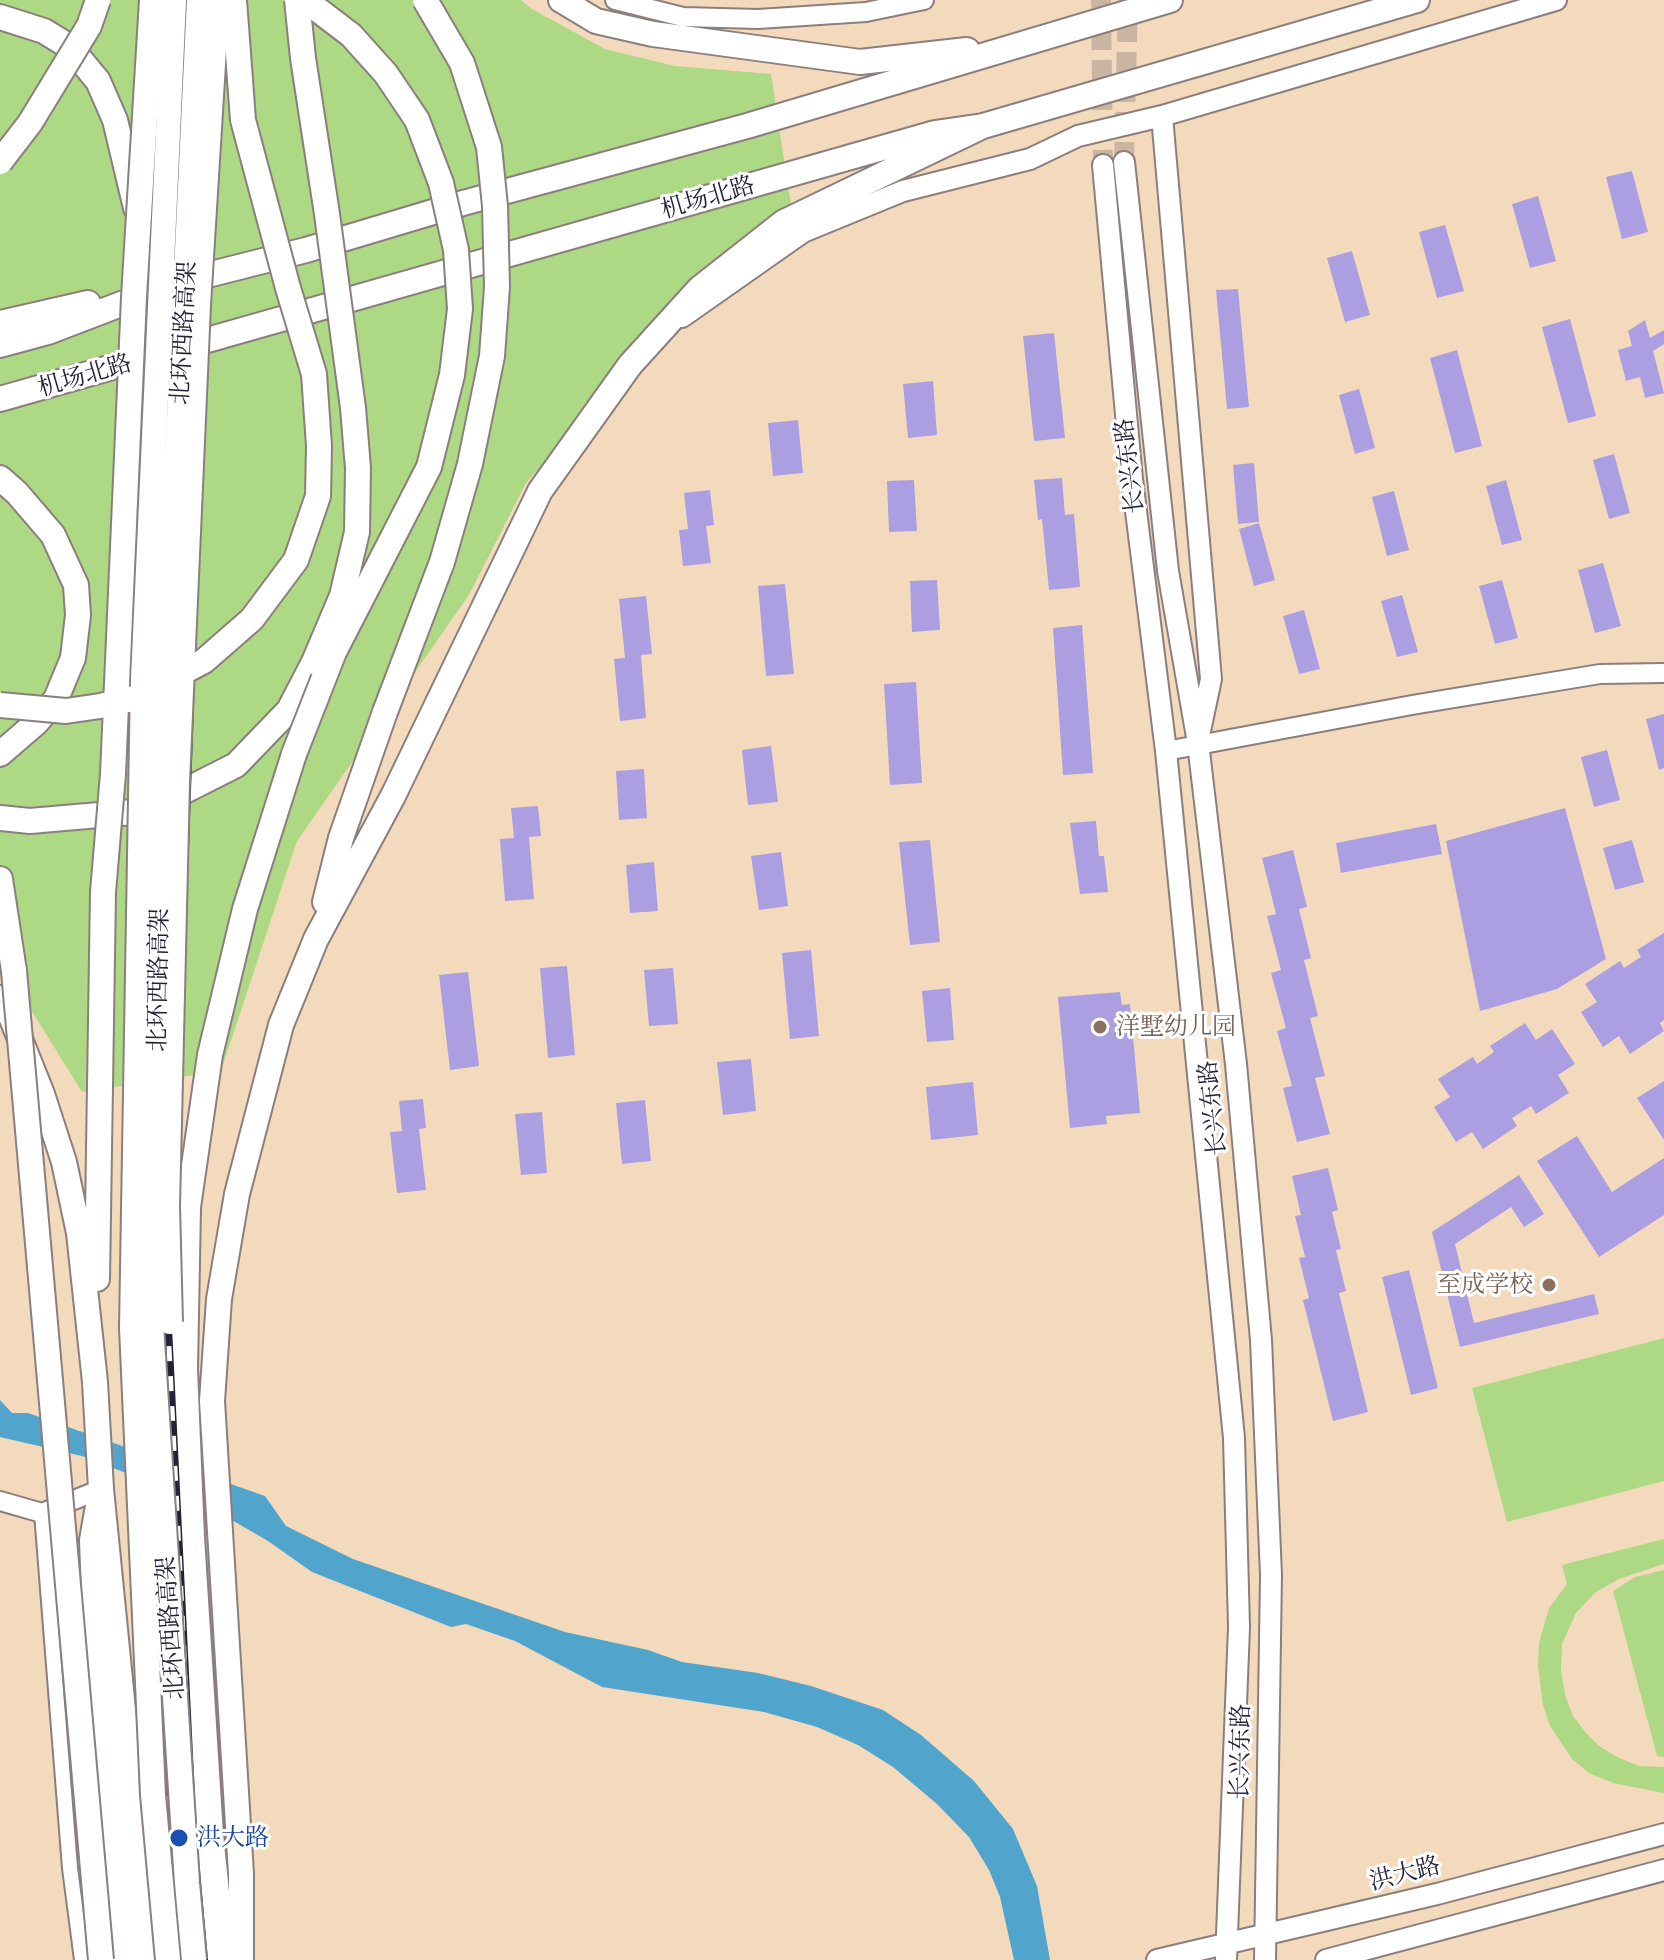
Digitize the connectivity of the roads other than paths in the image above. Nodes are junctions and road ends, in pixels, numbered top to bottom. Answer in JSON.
{"nodes":[{"id":1,"x":98,"y":0,"type":"edge"},
{"id":2,"x":152,"y":0,"type":"edge"},
{"id":3,"x":174,"y":0,"type":"edge"},
{"id":4,"x":199,"y":0,"type":"edge"},
{"id":5,"x":217,"y":0,"type":"edge"},
{"id":6,"x":234,"y":0,"type":"edge"},
{"id":7,"x":297,"y":0,"type":"edge"},
{"id":8,"x":305,"y":0,"type":"edge"},
{"id":9,"x":425,"y":0,"type":"edge"},
{"id":10,"x":561,"y":0,"type":"edge"},
{"id":11,"x":615,"y":0,"type":"edge"},
{"id":12,"x":924,"y":0,"type":"edge"},
{"id":13,"x":1170,"y":0,"type":"edge"},
{"id":14,"x":1417,"y":0,"type":"edge"},
{"id":15,"x":1556,"y":0,"type":"edge"},
{"id":16,"x":0,"y":17,"type":"edge"},
{"id":17,"x":1033,"y":42,"type":"junction"},
{"id":18,"x":1162,"y":116,"type":"junction"},
{"id":19,"x":983,"y":126,"type":"junction"},
{"id":20,"x":0,"y":162,"type":"edge"},
{"id":21,"x":1124,"y":162,"type":"tunnel mouth"},
{"id":22,"x":1103,"y":165,"type":"tunnel mouth"},
{"id":23,"x":139,"y":218,"type":"junction"},
{"id":24,"x":176,"y":283,"type":"junction"},
{"id":25,"x":0,"y":309,"type":"edge"},
{"id":26,"x":0,"y":323,"type":"edge"},
{"id":27,"x":659,"y":333,"type":"junction"},
{"id":28,"x":0,"y":345,"type":"edge"},
{"id":29,"x":1,"y":399,"type":"edge"},
{"id":30,"x":0,"y":478,"type":"edge"},
{"id":31,"x":1664,"y":673,"type":"edge"},
{"id":32,"x":0,"y":705,"type":"edge"},
{"id":33,"x":1198,"y":743,"type":"junction"},
{"id":34,"x":1166,"y":751,"type":"junction"},
{"id":35,"x":0,"y":754,"type":"edge"},
{"id":36,"x":0,"y":818,"type":"edge"},
{"id":37,"x":0,"y":879,"type":"edge"},
{"id":38,"x":316,"y":939,"type":"junction"},
{"id":39,"x":0,"y":998,"type":"edge"},
{"id":40,"x":95,"y":1382,"type":"junction"},
{"id":41,"x":101,"y":1489,"type":"junction"},
{"id":42,"x":0,"y":1501,"type":"edge"},
{"id":43,"x":42,"y":1513,"type":"junction"},
{"id":44,"x":1664,"y":1834,"type":"edge"},
{"id":45,"x":1664,"y":1870,"type":"edge"},
{"id":46,"x":1265,"y":1935,"type":"junction"},
{"id":47,"x":1226,"y":1952,"type":"edge"},
{"id":48,"x":82,"y":1960,"type":"edge"},
{"id":49,"x":101,"y":1960,"type":"edge"},
{"id":50,"x":123,"y":1960,"type":"edge"},
{"id":51,"x":145,"y":1960,"type":"edge"},
{"id":52,"x":168,"y":1960,"type":"edge"},
{"id":53,"x":194,"y":1960,"type":"edge"},
{"id":54,"x":208,"y":1960,"type":"edge"},
{"id":55,"x":224,"y":1960,"type":"edge"},
{"id":56,"x":241,"y":1960,"type":"edge"},
{"id":57,"x":1157,"y":1960,"type":"edge"},
{"id":58,"x":1265,"y":1960,"type":"edge"},
{"id":59,"x":1326,"y":1960,"type":"edge"}],
"edges":[{"from":1,"to":20,"type":"main road","bridge":true},
{"from":2,"to":23,"type":"main road","bridge":true},
{"from":3,"to":52,"type":"main road","name":"北环西路高架","bridge":true},
{"from":4,"to":53,"type":"main road","name":"北环西路高架","bridge":true},
{"from":5,"to":54,"type":"main road","bridge":true},
{"from":6,"to":32,"type":"main road","bridge":true},
{"from":7,"to":36,"type":"main road","bridge":true},
{"from":8,"to":55,"type":"main road","bridge":true},
{"from":9,"to":38,"type":"main road","bridge":true},
{"from":10,"to":17,"type":"main road"},
{"from":11,"to":12,"type":"street"},
{"from":13,"to":17,"type":"main road"},
{"from":14,"to":19,"type":"main road","name":"机场北路"},
{"from":15,"to":18,"type":"main road"},
{"from":16,"to":23,"type":"main road","bridge":true},
{"from":17,"to":24,"type":"main road"},
{"from":18,"to":27,"type":"main road"},
{"from":18,"to":33,"type":"main road"},
{"from":19,"to":27,"type":"main road"},
{"from":19,"to":29,"type":"main road","name":"机场北路"},
{"from":21,"to":33,"type":"main road","name":"长兴东路"},
{"from":22,"to":34,"type":"main road","name":"长兴东路"},
{"from":23,"to":40,"type":"main road","bridge":true},
{"from":24,"to":25,"type":"main road"},
{"from":24,"to":26,"type":"main road"},
{"from":24,"to":28,"type":"main road"},
{"from":27,"to":38,"type":"main road"},
{"from":30,"to":35,"type":"main road"},
{"from":31,"to":33,"type":"street"},
{"from":33,"to":34,"type":"street"},
{"from":33,"to":46,"type":"main road","name":"长兴东路"},
{"from":34,"to":47,"type":"main road","name":"长兴东路"},
{"from":37,"to":49,"type":"main road","bridge":true},
{"from":38,"to":56,"type":"main road"},
{"from":39,"to":40,"type":"main road"},
{"from":40,"to":41,"type":"main road"},
{"from":41,"to":43,"type":"street"},
{"from":41,"to":50,"type":"main road"},
{"from":41,"to":51,"type":"main road"},
{"from":42,"to":43,"type":"street"},
{"from":43,"to":48,"type":"street"},
{"from":44,"to":46,"type":"main road","name":"洪大路"},
{"from":45,"to":59,"type":"main road"},
{"from":46,"to":47,"type":"main road","name":"洪大路"},
{"from":46,"to":58,"type":"main road","name":"长兴东路"},
{"from":47,"to":57,"type":"main road","name":"洪大路"}]}
